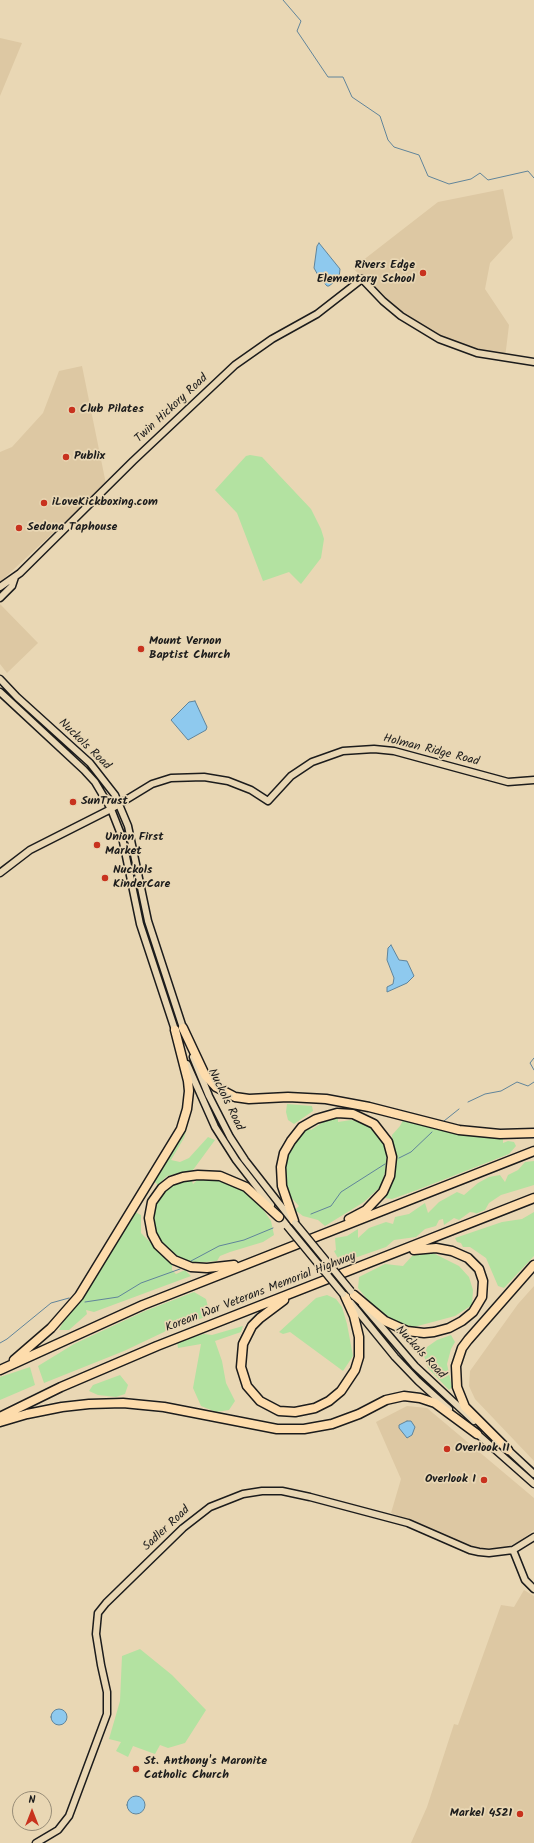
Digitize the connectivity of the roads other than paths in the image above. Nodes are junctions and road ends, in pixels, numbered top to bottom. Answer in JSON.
{"nodes":[{"id":1,"x":534,"y":362,"type":"edge"},
{"id":2,"x":15,"y":577,"type":"junction"},
{"id":3,"x":0,"y":587,"type":"edge"},
{"id":4,"x":0,"y":598,"type":"edge"},
{"id":5,"x":0,"y":679,"type":"edge"},
{"id":6,"x":0,"y":692,"type":"edge"},
{"id":7,"x":534,"y":780,"type":"edge"},
{"id":8,"x":119,"y":804,"type":"junction"},
{"id":9,"x":111,"y":809,"type":"junction"},
{"id":10,"x":0,"y":873,"type":"edge"},
{"id":11,"x":179,"y":1029,"type":"junction"},
{"id":12,"x":534,"y":1133,"type":"edge"},
{"id":13,"x":534,"y":1151,"type":"edge"},
{"id":14,"x":534,"y":1198,"type":"edge"},
{"id":15,"x":280,"y":1216,"type":"junction"},
{"id":16,"x":292,"y":1223,"type":"junction"},
{"id":17,"x":318,"y":1236,"type":"junction"},
{"id":18,"x":263,"y":1256,"type":"junction"},
{"id":19,"x":369,"y":1264,"type":"junction"},
{"id":20,"x":534,"y":1266,"type":"edge"},
{"id":21,"x":297,"y":1292,"type":"junction"},
{"id":22,"x":348,"y":1294,"type":"junction"},
{"id":23,"x":8,"y":1366,"type":"junction"},
{"id":24,"x":0,"y":1370,"type":"edge"},
{"id":25,"x":0,"y":1417,"type":"edge"},
{"id":26,"x":0,"y":1422,"type":"edge"},
{"id":27,"x":477,"y":1434,"type":"junction"},
{"id":28,"x":508,"y":1450,"type":"junction"},
{"id":29,"x":534,"y":1474,"type":"edge"},
{"id":30,"x":534,"y":1484,"type":"edge"},
{"id":31,"x":534,"y":1537,"type":"edge"},
{"id":32,"x":513,"y":1550,"type":"junction"},
{"id":33,"x":534,"y":1590,"type":"edge"},
{"id":34,"x":36,"y":1843,"type":"edge"}],
"edges":[{"from":1,"to":2,"type":"street","name":"Twin Hickory Road"},
{"from":2,"to":3,"type":"street","name":"Twin Hickory Road"},
{"from":2,"to":4,"type":"street","name":"Twin Hickory Road"},
{"from":5,"to":8,"type":"street","name":"Nuckols Road"},
{"from":6,"to":9,"type":"street","name":"Nuckols Road"},
{"from":7,"to":8,"type":"street","name":"Holman Ridge Road"},
{"from":8,"to":9,"type":"street"},
{"from":8,"to":11,"type":"street","name":"Nuckols Road"},
{"from":9,"to":10,"type":"street"},
{"from":9,"to":11,"type":"street","name":"Nuckols Road"},
{"from":11,"to":12,"type":"highway"},
{"from":11,"to":15,"type":"street","name":"Nuckols Road"},
{"from":11,"to":16,"type":"street","name":"Nuckols Road"},
{"from":11,"to":23,"type":"highway"},
{"from":13,"to":17,"type":"highway"},
{"from":14,"to":19,"type":"highway","name":"Korean War Veterans Memorial Highway"},
{"from":15,"to":16,"type":"street","name":"Nuckols Road"},
{"from":15,"to":18,"type":"highway"},
{"from":16,"to":17,"type":"highway"},
{"from":16,"to":22,"type":"street","name":"Nuckols Road","bridge":true},
{"from":17,"to":18,"type":"highway"},
{"from":18,"to":23,"type":"highway"},
{"from":19,"to":21,"type":"highway","name":"Korean War Veterans Memorial Highway"},
{"from":19,"to":22,"type":"highway"},
{"from":20,"to":28,"type":"highway"},
{"from":21,"to":22,"type":"highway"},
{"from":21,"to":25,"type":"highway","name":"Korean War Veterans Memorial Highway"},
{"from":22,"to":27,"type":"street","name":"Nuckols Road"},
{"from":22,"to":28,"type":"street","name":"Nuckols Road"},
{"from":23,"to":24,"type":"highway"},
{"from":26,"to":27,"type":"highway"},
{"from":27,"to":30,"type":"street","name":"Nuckols Road"},
{"from":28,"to":29,"type":"street","name":"Nuckols Road"},
{"from":31,"to":32,"type":"street","name":"Sadler Road"},
{"from":32,"to":33,"type":"street"},
{"from":32,"to":34,"type":"street","name":"Sadler Road"}]}
